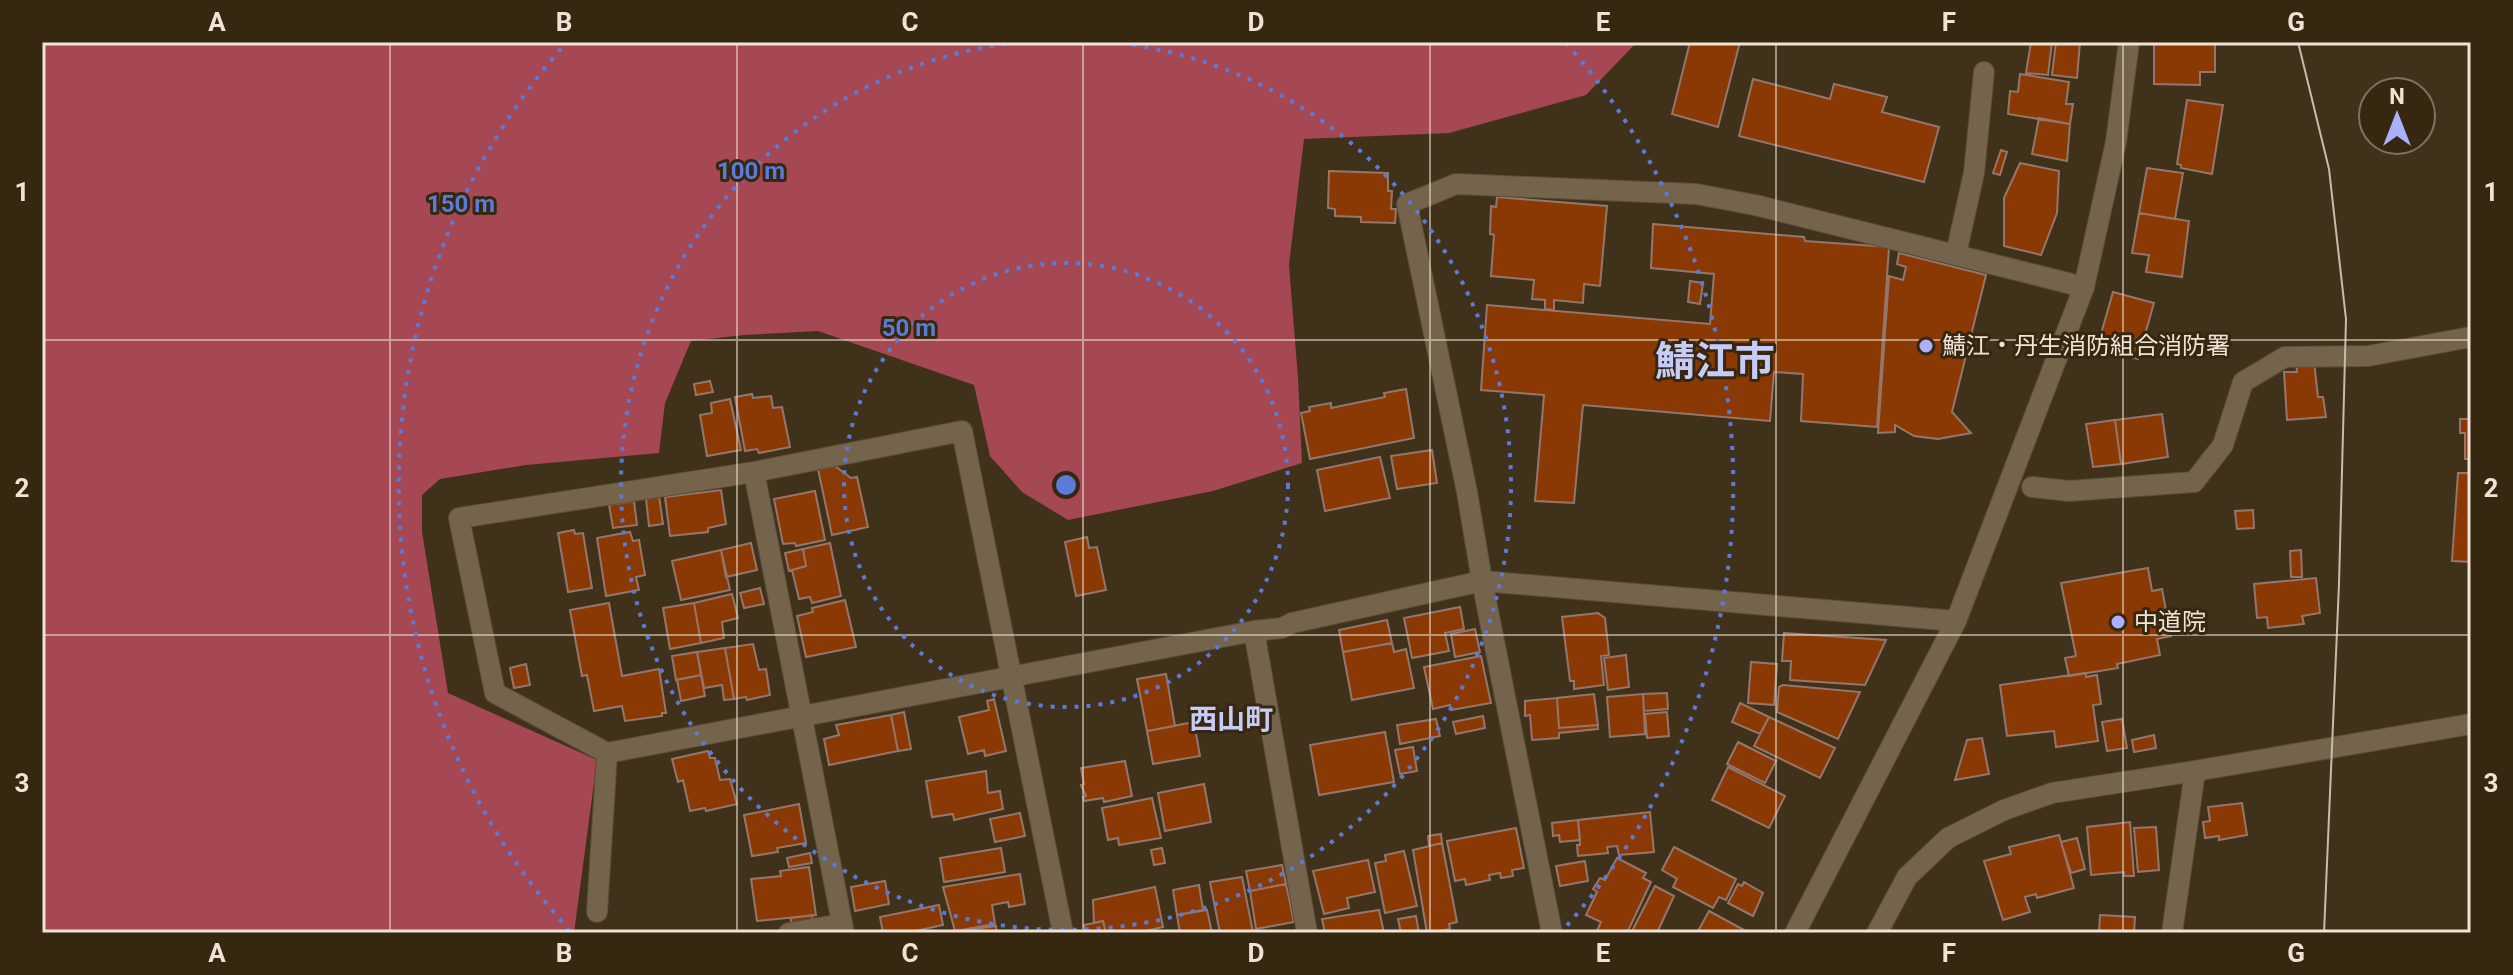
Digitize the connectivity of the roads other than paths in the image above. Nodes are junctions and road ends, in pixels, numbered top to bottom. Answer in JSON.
{"nodes":[{"id":1,"x":2129,"y":42,"type":"edge"},
{"id":2,"x":1984,"y":72,"type":"dead end"},
{"id":3,"x":1956,"y":254,"type":"junction"},
{"id":4,"x":2084,"y":287,"type":"junction"},
{"id":5,"x":2471,"y":337,"type":"edge"},
{"id":6,"x":754,"y":472,"type":"junction"},
{"id":7,"x":2032,"y":487,"type":"dead end"},
{"id":8,"x":1482,"y":581,"type":"junction"},
{"id":9,"x":1956,"y":621,"type":"junction"},
{"id":10,"x":1254,"y":631,"type":"junction"},
{"id":11,"x":1010,"y":677,"type":"junction"},
{"id":12,"x":801,"y":717,"type":"junction"},
{"id":13,"x":2471,"y":724,"type":"edge"},
{"id":14,"x":607,"y":753,"type":"junction"},
{"id":15,"x":2195,"y":771,"type":"junction"},
{"id":16,"x":597,"y":912,"type":"dead end"},
{"id":17,"x":843,"y":928,"type":"edge"},
{"id":18,"x":789,"y":933,"type":"edge"},
{"id":19,"x":1063,"y":933,"type":"edge"},
{"id":20,"x":1307,"y":933,"type":"edge"},
{"id":21,"x":1552,"y":933,"type":"edge"},
{"id":22,"x":1795,"y":933,"type":"edge"},
{"id":23,"x":1877,"y":933,"type":"edge"},
{"id":24,"x":2172,"y":933,"type":"edge"}],
"edges":[{"from":1,"to":4,"type":"street"},
{"from":2,"to":3,"type":"street"},
{"from":3,"to":4,"type":"street"},
{"from":3,"to":8,"type":"street"},
{"from":4,"to":9,"type":"street"},
{"from":5,"to":7,"type":"street"},
{"from":6,"to":11,"type":"street"},
{"from":6,"to":12,"type":"street"},
{"from":6,"to":14,"type":"street"},
{"from":8,"to":9,"type":"street"},
{"from":8,"to":10,"type":"street"},
{"from":8,"to":21,"type":"street"},
{"from":9,"to":22,"type":"street"},
{"from":10,"to":11,"type":"street"},
{"from":10,"to":20,"type":"street"},
{"from":11,"to":12,"type":"street"},
{"from":11,"to":19,"type":"street"},
{"from":12,"to":14,"type":"street"},
{"from":12,"to":17,"type":"street"},
{"from":13,"to":15,"type":"street"},
{"from":14,"to":16,"type":"street"},
{"from":15,"to":23,"type":"street"},
{"from":15,"to":24,"type":"street"},
{"from":17,"to":18,"type":"street"}]}
